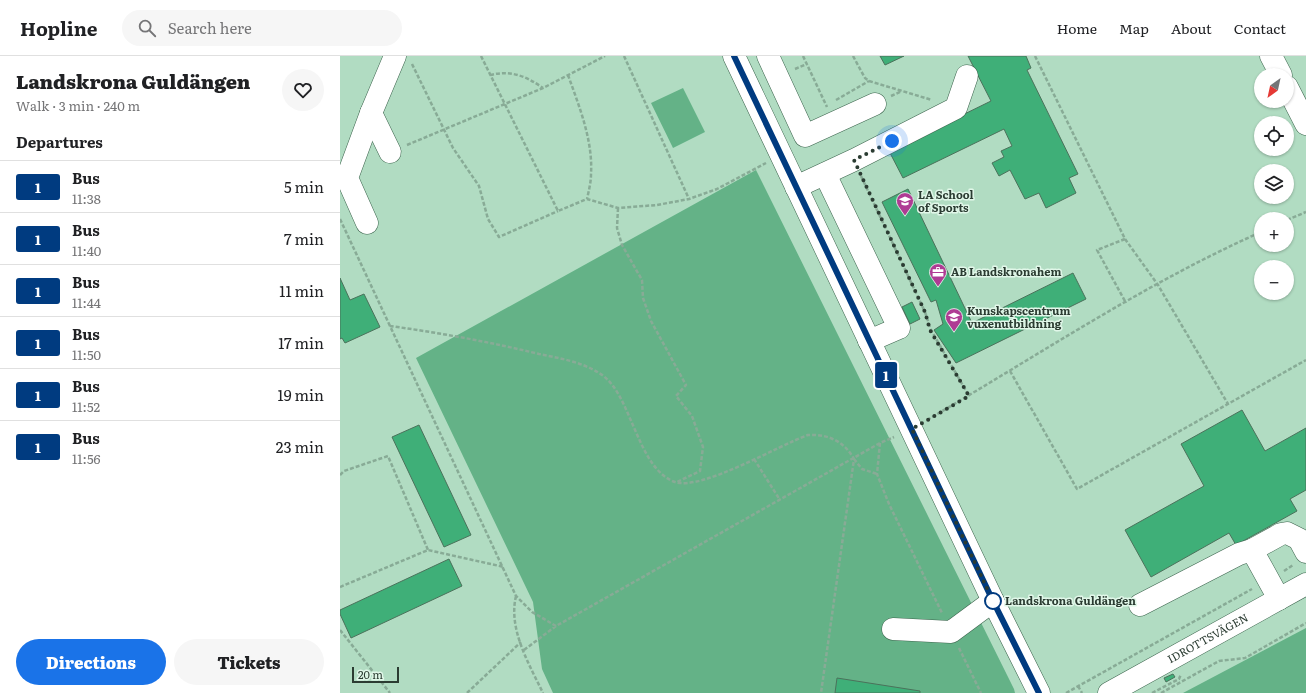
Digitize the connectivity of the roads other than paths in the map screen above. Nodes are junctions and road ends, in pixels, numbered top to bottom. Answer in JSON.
{"nodes":[{"id":1,"x":734,"y":56,"type":"edge"},
{"id":2,"x":768,"y":56,"type":"edge"},
{"id":3,"x":1271,"y":56,"type":"edge"},
{"id":4,"x":404,"y":59,"type":"edge"},
{"id":5,"x":1277,"y":68,"type":"edge"},
{"id":6,"x":967,"y":76,"type":"dead end"},
{"id":7,"x":1294,"y":101,"type":"edge"},
{"id":8,"x":875,"y":104,"type":"dead end"},
{"id":9,"x":371,"y":113,"type":"junction"},
{"id":10,"x":1306,"y":124,"type":"edge"},
{"id":11,"x":390,"y":152,"type":"road end"},
{"id":12,"x":825,"y":174,"type":"junction"},
{"id":13,"x":796,"y":187,"type":"junction"},
{"id":14,"x":367,"y":223,"type":"dead end"},
{"id":15,"x":869,"y":340,"type":"junction"},
{"id":16,"x":1252,"y":550,"type":"junction"},
{"id":17,"x":1306,"y":552,"type":"edge"},
{"id":18,"x":1306,"y":584,"type":"edge"},
{"id":19,"x":1280,"y":599,"type":"junction"},
{"id":20,"x":993,"y":601,"type":"junction"},
{"id":21,"x":1140,"y":606,"type":"dead end"},
{"id":22,"x":893,"y":630,"type":"dead end"},
{"id":23,"x":1039,"y":693,"type":"edge"},
{"id":24,"x":1109,"y":693,"type":"edge"}],
"edges":[{"from":1,"to":13,"type":"street"},
{"from":2,"to":8,"type":"street"},
{"from":3,"to":5,"type":"street"},
{"from":4,"to":9,"type":"street"},
{"from":6,"to":12,"type":"street"},
{"from":7,"to":10,"type":"street"},
{"from":9,"to":11,"type":"street"},
{"from":9,"to":14,"type":"street"},
{"from":12,"to":13,"type":"street"},
{"from":12,"to":15,"type":"street"},
{"from":13,"to":15,"type":"street"},
{"from":15,"to":20,"type":"street"},
{"from":16,"to":17,"type":"street"},
{"from":16,"to":19,"type":"street"},
{"from":16,"to":21,"type":"street"},
{"from":18,"to":19,"type":"street","name":"IDROTTSVÄGEN"},
{"from":19,"to":24,"type":"street","name":"IDROTTSVÄGEN"},
{"from":20,"to":22,"type":"street"},
{"from":20,"to":23,"type":"street"}]}
